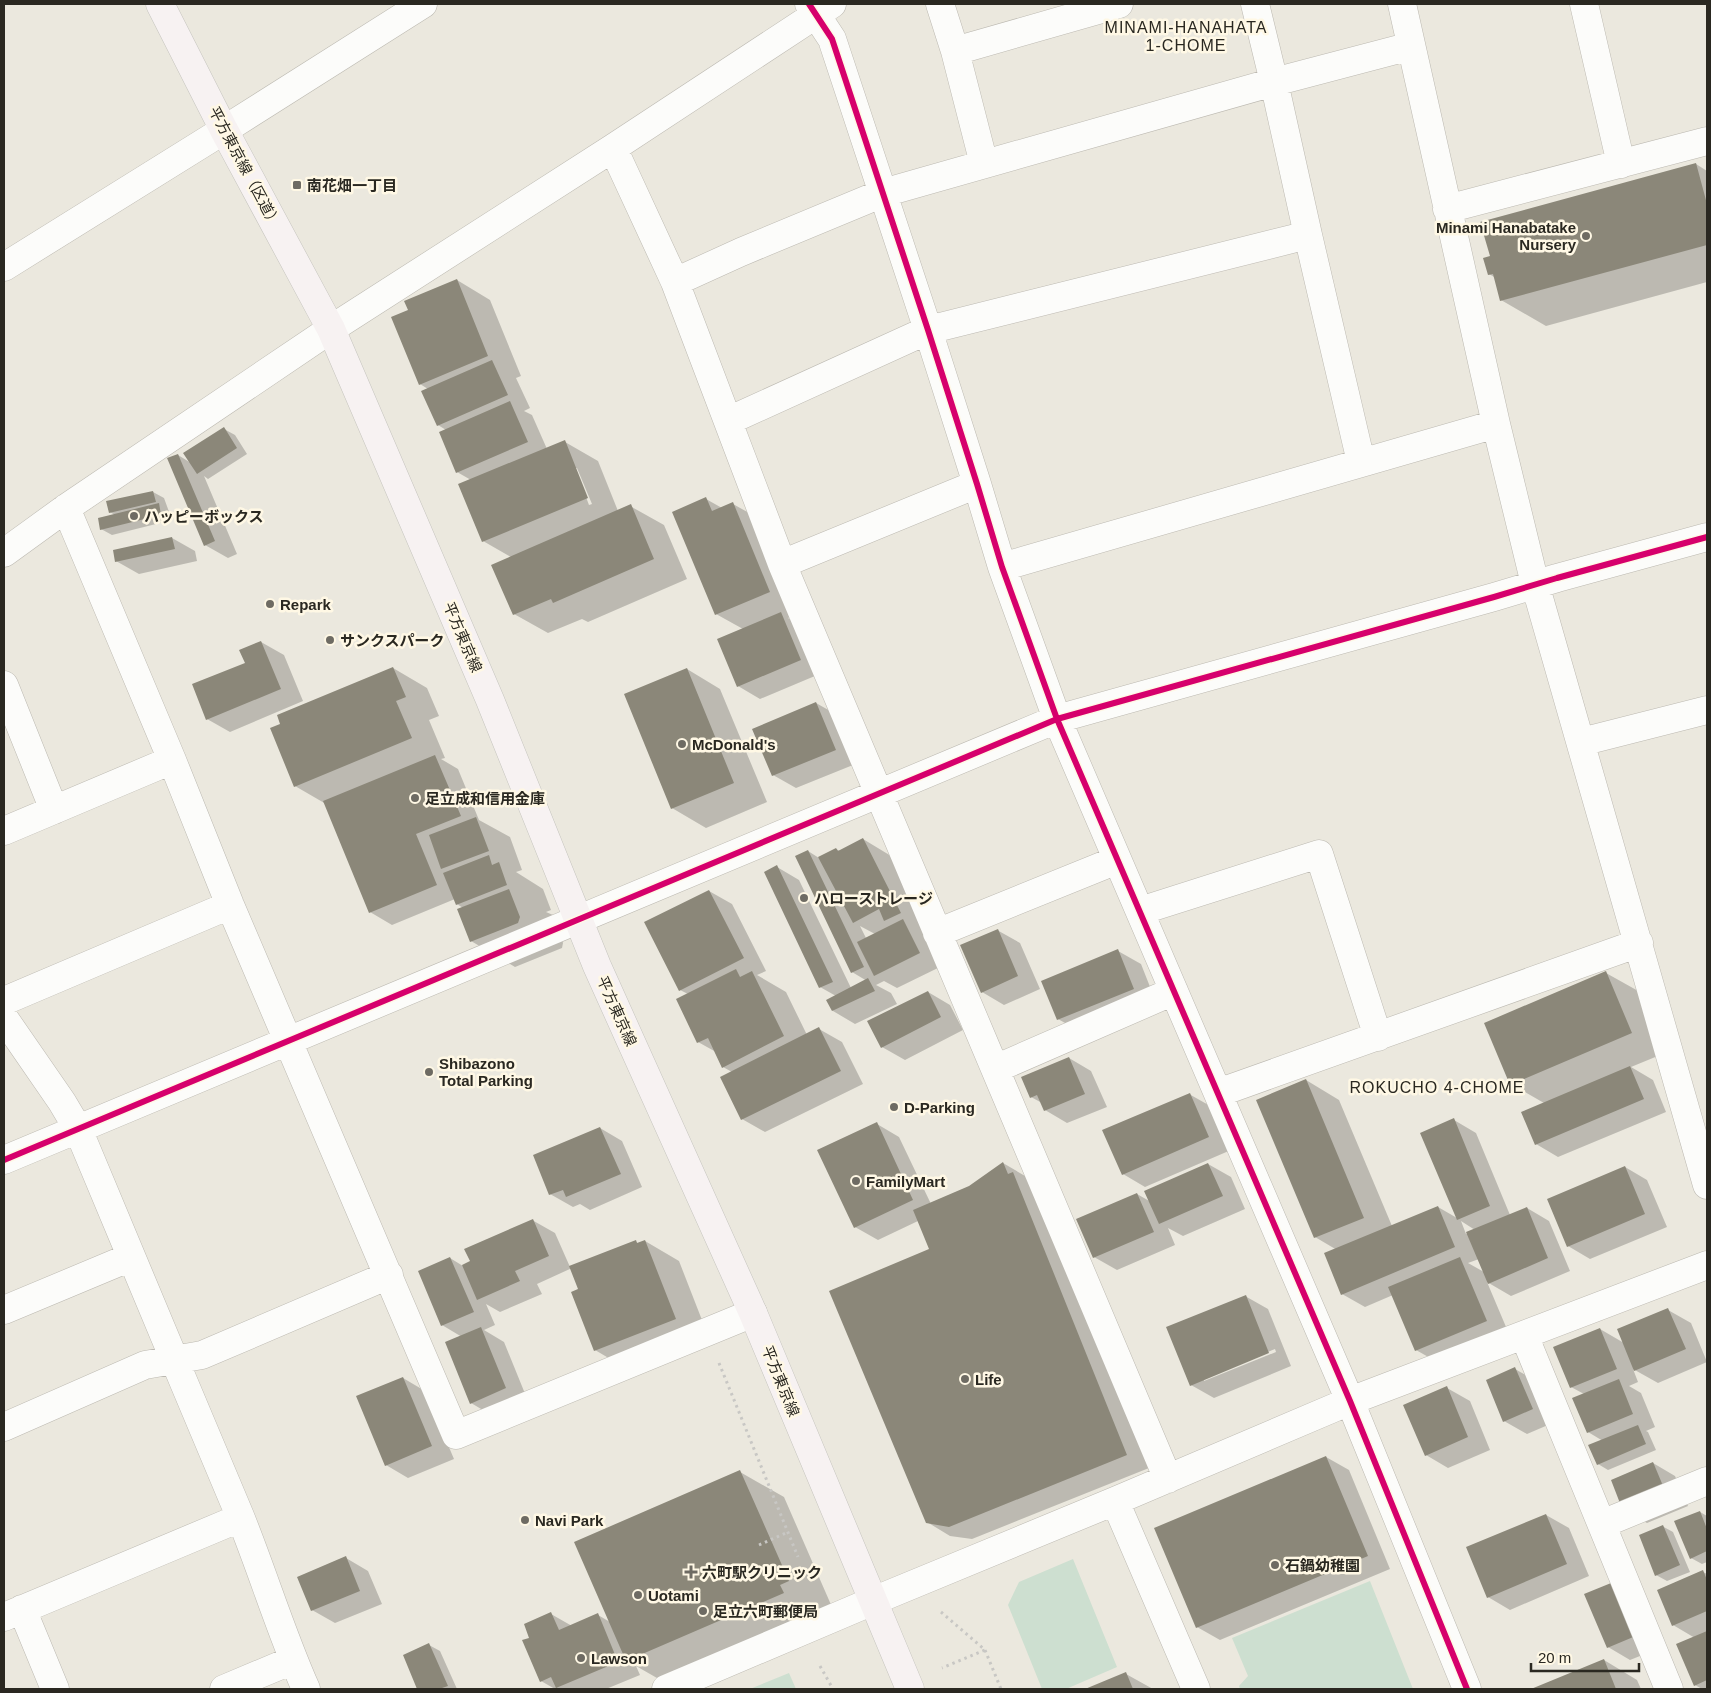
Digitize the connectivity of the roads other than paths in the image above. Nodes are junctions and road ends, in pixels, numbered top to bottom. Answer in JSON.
{"nodes":[{"id":1,"x":160,"y":4,"type":"edge"},
{"id":2,"x":423,"y":4,"type":"edge"},
{"id":3,"x":940,"y":4,"type":"edge"},
{"id":4,"x":1255,"y":4,"type":"edge"},
{"id":5,"x":1402,"y":4,"type":"edge"},
{"id":6,"x":1584,"y":4,"type":"edge"},
{"id":7,"x":1103,"y":6,"type":"edge"},
{"id":8,"x":819,"y":8,"type":"edge"},
{"id":9,"x":1410,"y":46,"type":"junction"},
{"id":10,"x":954,"y":51,"type":"junction"},
{"id":11,"x":1274,"y":82,"type":"junction"},
{"id":12,"x":224,"y":130,"type":"junction"},
{"id":13,"x":1707,"y":141,"type":"edge"},
{"id":14,"x":613,"y":148,"type":"junction"},
{"id":15,"x":984,"y":164,"type":"junction"},
{"id":16,"x":1621,"y":164,"type":"junction"},
{"id":17,"x":883,"y":193,"type":"junction"},
{"id":18,"x":1447,"y":209,"type":"junction"},
{"id":19,"x":1308,"y":235,"type":"junction"},
{"id":20,"x":4,"y":267,"type":"edge"},
{"id":21,"x":675,"y":282,"type":"junction"},
{"id":22,"x":331,"y":330,"type":"junction"},
{"id":23,"x":928,"y":330,"type":"junction"},
{"id":24,"x":728,"y":421,"type":"junction"},
{"id":25,"x":1496,"y":424,"type":"junction"},
{"id":26,"x":1361,"y":462,"type":"junction"},
{"id":27,"x":978,"y":484,"type":"junction"},
{"id":28,"x":66,"y":508,"type":"junction"},
{"id":29,"x":1707,"y":537,"type":"edge"},
{"id":30,"x":4,"y":553,"type":"edge"},
{"id":31,"x":782,"y":564,"type":"junction"},
{"id":32,"x":1002,"y":568,"type":"junction"},
{"id":33,"x":1535,"y":584,"type":"junction"},
{"id":34,"x":4,"y":685,"type":"edge"},
{"id":35,"x":1707,"y":710,"type":"edge"},
{"id":36,"x":1057,"y":720,"type":"junction"},
{"id":37,"x":1581,"y":742,"type":"junction"},
{"id":38,"x":172,"y":760,"type":"junction"},
{"id":39,"x":879,"y":795,"type":"junction"},
{"id":40,"x":54,"y":810,"type":"junction"},
{"id":41,"x":4,"y":831,"type":"edge"},
{"id":42,"x":1117,"y":860,"type":"junction"},
{"id":43,"x":230,"y":904,"type":"junction"},
{"id":44,"x":1140,"y":911,"type":"junction"},
{"id":45,"x":578,"y":921,"type":"junction"},
{"id":46,"x":937,"y":933,"type":"junction"},
{"id":47,"x":1639,"y":943,"type":"junction"},
{"id":48,"x":1174,"y":991,"type":"junction"},
{"id":49,"x":4,"y":1001,"type":"edge"},
{"id":50,"x":4,"y":1018,"type":"edge"},
{"id":51,"x":1378,"y":1037,"type":"junction"},
{"id":52,"x":288,"y":1041,"type":"junction"},
{"id":53,"x":995,"y":1070,"type":"junction"},
{"id":54,"x":1218,"y":1093,"type":"junction"},
{"id":55,"x":78,"y":1129,"type":"junction"},
{"id":56,"x":4,"y":1160,"type":"edge"},
{"id":57,"x":1707,"y":1185,"type":"edge"},
{"id":58,"x":131,"y":1257,"type":"junction"},
{"id":59,"x":1707,"y":1264,"type":"edge"},
{"id":60,"x":389,"y":1275,"type":"junction"},
{"id":61,"x":4,"y":1310,"type":"edge"},
{"id":62,"x":753,"y":1313,"type":"junction"},
{"id":63,"x":1524,"y":1335,"type":"junction"},
{"id":64,"x":173,"y":1360,"type":"junction"},
{"id":65,"x":1350,"y":1401,"type":"junction"},
{"id":66,"x":4,"y":1427,"type":"edge"},
{"id":67,"x":1168,"y":1479,"type":"junction"},
{"id":68,"x":1707,"y":1481,"type":"edge"},
{"id":69,"x":1115,"y":1501,"type":"junction"},
{"id":70,"x":240,"y":1518,"type":"junction"},
{"id":71,"x":1602,"y":1524,"type":"junction"},
{"id":72,"x":873,"y":1601,"type":"junction"},
{"id":73,"x":13,"y":1613,"type":"edge"},
{"id":74,"x":293,"y":1660,"type":"junction"},
{"id":75,"x":55,"y":1689,"type":"edge"},
{"id":76,"x":224,"y":1689,"type":"edge"},
{"id":77,"x":306,"y":1689,"type":"edge"},
{"id":78,"x":666,"y":1689,"type":"edge"},
{"id":79,"x":910,"y":1689,"type":"edge"},
{"id":80,"x":1196,"y":1689,"type":"edge"},
{"id":81,"x":1466,"y":1689,"type":"edge"},
{"id":82,"x":1670,"y":1689,"type":"edge"}],
"edges":[{"from":1,"to":12,"type":"main road","name":"平方東京線（区道）"},
{"from":2,"to":12,"type":"street"},
{"from":3,"to":10,"type":"street"},
{"from":4,"to":11,"type":"street"},
{"from":5,"to":9,"type":"street"},
{"from":6,"to":16,"type":"street"},
{"from":7,"to":10,"type":"street"},
{"from":8,"to":14,"type":"street"},
{"from":8,"to":17,"type":"street"},
{"from":9,"to":11,"type":"street"},
{"from":9,"to":18,"type":"street"},
{"from":10,"to":15,"type":"street"},
{"from":11,"to":15,"type":"street"},
{"from":11,"to":19,"type":"street"},
{"from":12,"to":20,"type":"street"},
{"from":12,"to":22,"type":"main road","name":"平方東京線（区道）"},
{"from":13,"to":16,"type":"street"},
{"from":14,"to":21,"type":"street"},
{"from":14,"to":22,"type":"street"},
{"from":15,"to":17,"type":"street"},
{"from":16,"to":18,"type":"street"},
{"from":17,"to":21,"type":"street"},
{"from":17,"to":23,"type":"street"},
{"from":18,"to":25,"type":"street"},
{"from":19,"to":23,"type":"street"},
{"from":19,"to":26,"type":"street"},
{"from":21,"to":24,"type":"street"},
{"from":22,"to":28,"type":"street"},
{"from":22,"to":45,"type":"main road","name":"平方東京線"},
{"from":23,"to":24,"type":"street"},
{"from":23,"to":27,"type":"street"},
{"from":24,"to":31,"type":"street"},
{"from":25,"to":26,"type":"street"},
{"from":25,"to":33,"type":"street"},
{"from":26,"to":32,"type":"street"},
{"from":27,"to":31,"type":"street"},
{"from":27,"to":32,"type":"street"},
{"from":28,"to":30,"type":"street"},
{"from":28,"to":38,"type":"street"},
{"from":29,"to":33,"type":"street"},
{"from":31,"to":39,"type":"street"},
{"from":32,"to":36,"type":"street"},
{"from":33,"to":36,"type":"street"},
{"from":33,"to":37,"type":"street"},
{"from":34,"to":40,"type":"street"},
{"from":35,"to":37,"type":"street"},
{"from":36,"to":39,"type":"street"},
{"from":36,"to":42,"type":"street"},
{"from":37,"to":47,"type":"street"},
{"from":38,"to":40,"type":"street"},
{"from":38,"to":43,"type":"street"},
{"from":39,"to":45,"type":"street"},
{"from":39,"to":46,"type":"street"},
{"from":40,"to":41,"type":"street"},
{"from":42,"to":44,"type":"street"},
{"from":42,"to":46,"type":"street"},
{"from":43,"to":49,"type":"street"},
{"from":43,"to":52,"type":"street"},
{"from":44,"to":48,"type":"street"},
{"from":44,"to":51,"type":"street"},
{"from":45,"to":52,"type":"street"},
{"from":45,"to":62,"type":"main road","name":"平方東京線"},
{"from":46,"to":53,"type":"street"},
{"from":47,"to":51,"type":"street"},
{"from":47,"to":57,"type":"street"},
{"from":48,"to":53,"type":"street"},
{"from":48,"to":54,"type":"street"},
{"from":50,"to":55,"type":"street"},
{"from":51,"to":54,"type":"street"},
{"from":52,"to":55,"type":"street"},
{"from":52,"to":60,"type":"street"},
{"from":53,"to":67,"type":"street"},
{"from":54,"to":65,"type":"street"},
{"from":55,"to":56,"type":"street"},
{"from":55,"to":58,"type":"street"},
{"from":58,"to":61,"type":"street"},
{"from":58,"to":64,"type":"street"},
{"from":59,"to":63,"type":"street"},
{"from":60,"to":62,"type":"street"},
{"from":60,"to":64,"type":"street"},
{"from":62,"to":72,"type":"main road","name":"平方東京線"},
{"from":63,"to":65,"type":"street"},
{"from":63,"to":71,"type":"street"},
{"from":64,"to":66,"type":"street"},
{"from":64,"to":70,"type":"street"},
{"from":65,"to":67,"type":"street"},
{"from":65,"to":81,"type":"street"},
{"from":67,"to":69,"type":"street"},
{"from":68,"to":71,"type":"street"},
{"from":69,"to":72,"type":"street"},
{"from":69,"to":80,"type":"street"},
{"from":70,"to":73,"type":"street"},
{"from":70,"to":74,"type":"street"},
{"from":71,"to":82,"type":"street"},
{"from":72,"to":78,"type":"street"},
{"from":72,"to":79,"type":"main road","name":"平方東京線"},
{"from":73,"to":75,"type":"street"},
{"from":74,"to":76,"type":"street"},
{"from":74,"to":77,"type":"street"}]}
